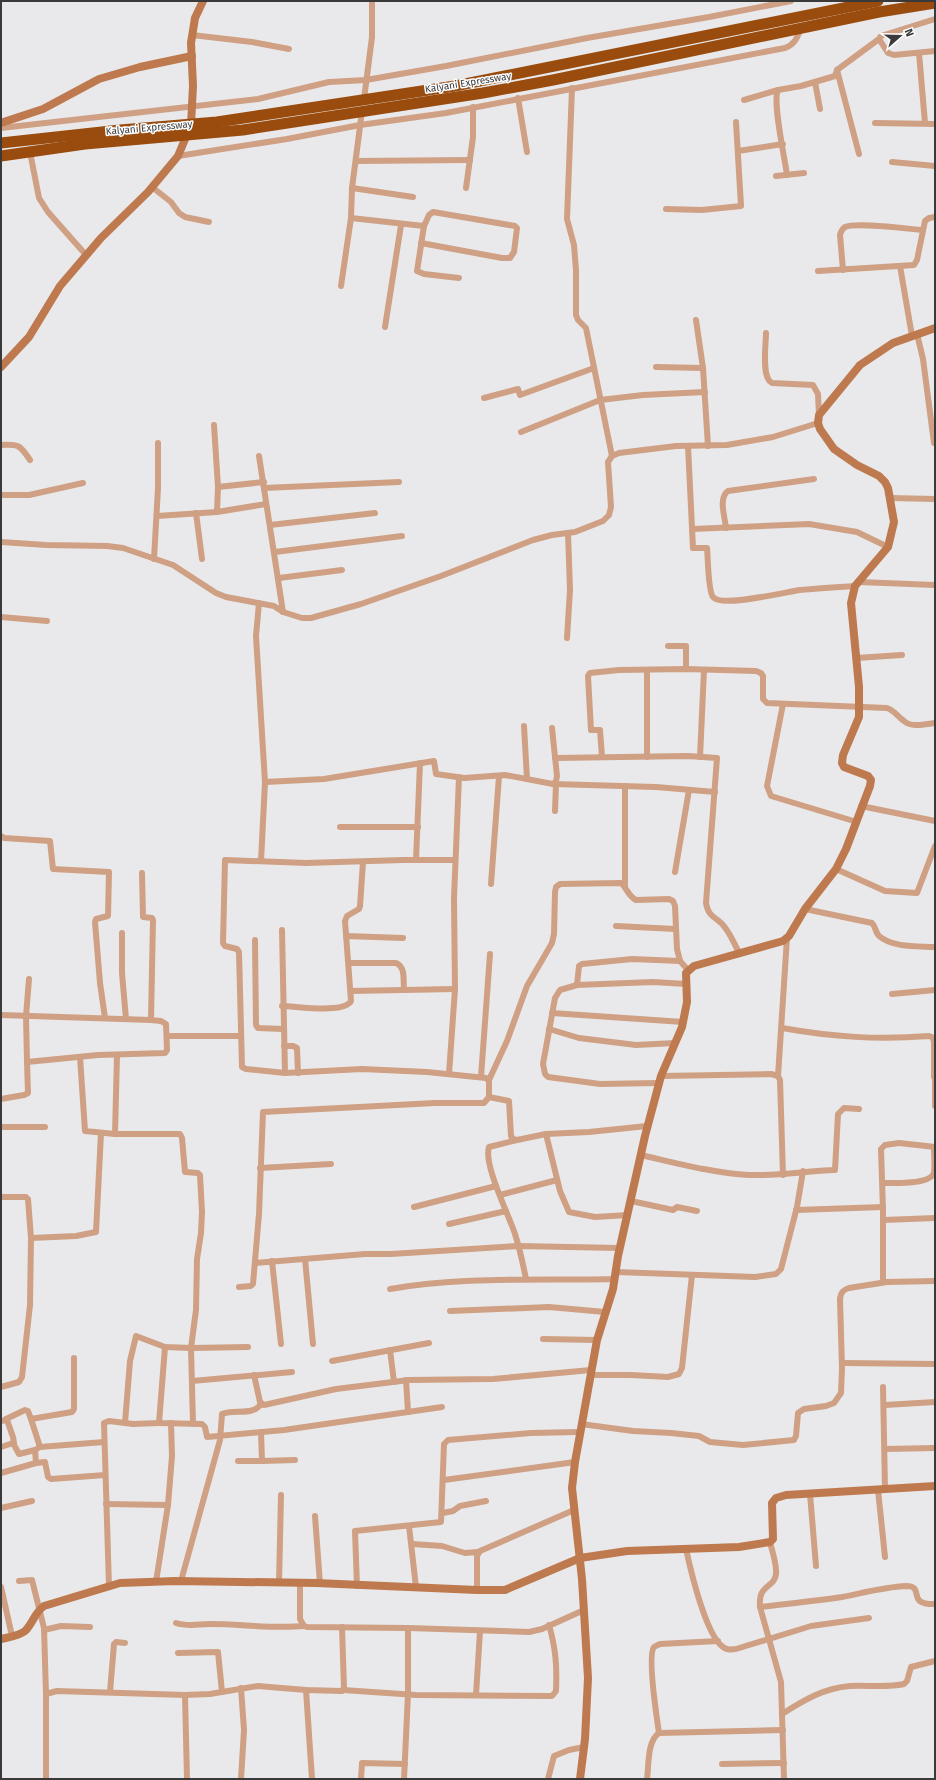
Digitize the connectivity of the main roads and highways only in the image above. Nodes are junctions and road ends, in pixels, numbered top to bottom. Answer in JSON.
{"nodes":[{"id":1,"x":875,"y":1,"type":"edge"},
{"id":2,"x":878,"y":1,"type":"edge"},
{"id":3,"x":935,"y":3,"type":"edge"},
{"id":4,"x":364,"y":101,"type":"junction"},
{"id":5,"x":189,"y":130,"type":"junction"},
{"id":6,"x":1,"y":143,"type":"edge"},
{"id":7,"x":1,"y":156,"type":"edge"}],
"edges":[{"from":1,"to":2,"type":"highway","name":"Kalyani Expressway"},
{"from":1,"to":4,"type":"highway","name":"Kalyani Expressway"},
{"from":3,"to":4,"type":"highway","name":"Kalyani Expressway"},
{"from":4,"to":5,"type":"highway","name":"Kalyani Expressway"},
{"from":5,"to":6,"type":"highway","name":"Kalyani Expressway"},
{"from":5,"to":7,"type":"highway","name":"Kalyani Expressway"}]}
